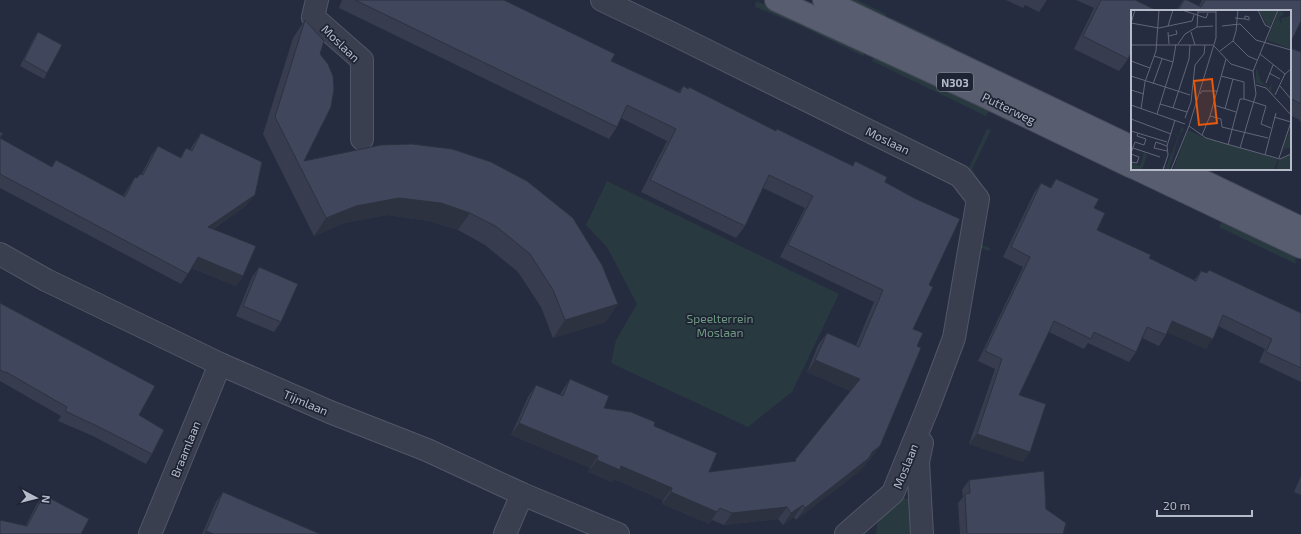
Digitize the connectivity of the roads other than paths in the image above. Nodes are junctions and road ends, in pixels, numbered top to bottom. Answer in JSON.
{"nodes":[{"id":1,"x":317,"y":0,"type":"edge"},
{"id":2,"x":602,"y":0,"type":"edge"},
{"id":3,"x":776,"y":0,"type":"edge"},
{"id":4,"x":824,"y":0,"type":"edge"},
{"id":5,"x":362,"y":138,"type":"dead end"},
{"id":6,"x":1131,"y":147,"type":"edge"},
{"id":7,"x":1131,"y":166,"type":"edge"},
{"id":8,"x":1139,"y":170,"type":"edge"},
{"id":9,"x":1180,"y":170,"type":"edge"},
{"id":10,"x":1301,"y":228,"type":"edge"},
{"id":11,"x":1301,"y":247,"type":"edge"},
{"id":12,"x":0,"y":254,"type":"edge"},
{"id":13,"x":220,"y":364,"type":"junction"},
{"id":14,"x":930,"y":402,"type":"junction"},
{"id":15,"x":522,"y":494,"type":"junction"},
{"id":16,"x":150,"y":534,"type":"edge"},
{"id":17,"x":505,"y":534,"type":"edge"},
{"id":18,"x":618,"y":534,"type":"edge"},
{"id":19,"x":846,"y":534,"type":"edge"},
{"id":20,"x":922,"y":534,"type":"edge"}],
"edges":[{"from":1,"to":5,"type":"street","name":"Moslaan"},
{"from":2,"to":14,"type":"street","name":"Moslaan"},
{"from":3,"to":7,"type":"main road","name":"Putterweg","number":"N303"},
{"from":4,"to":6,"type":"main road","name":"Putterweg","number":"N303"},
{"from":8,"to":11,"type":"main road"},
{"from":9,"to":10,"type":"main road"},
{"from":12,"to":13,"type":"street","name":"Tijmlaan"},
{"from":13,"to":15,"type":"street","name":"Tijmlaan"},
{"from":13,"to":16,"type":"street","name":"Braamlaan"},
{"from":14,"to":19,"type":"street","name":"Moslaan"},
{"from":14,"to":20,"type":"street","name":"Moslaan"},
{"from":15,"to":17,"type":"street"},
{"from":15,"to":18,"type":"street","name":"Tijmlaan"}]}
